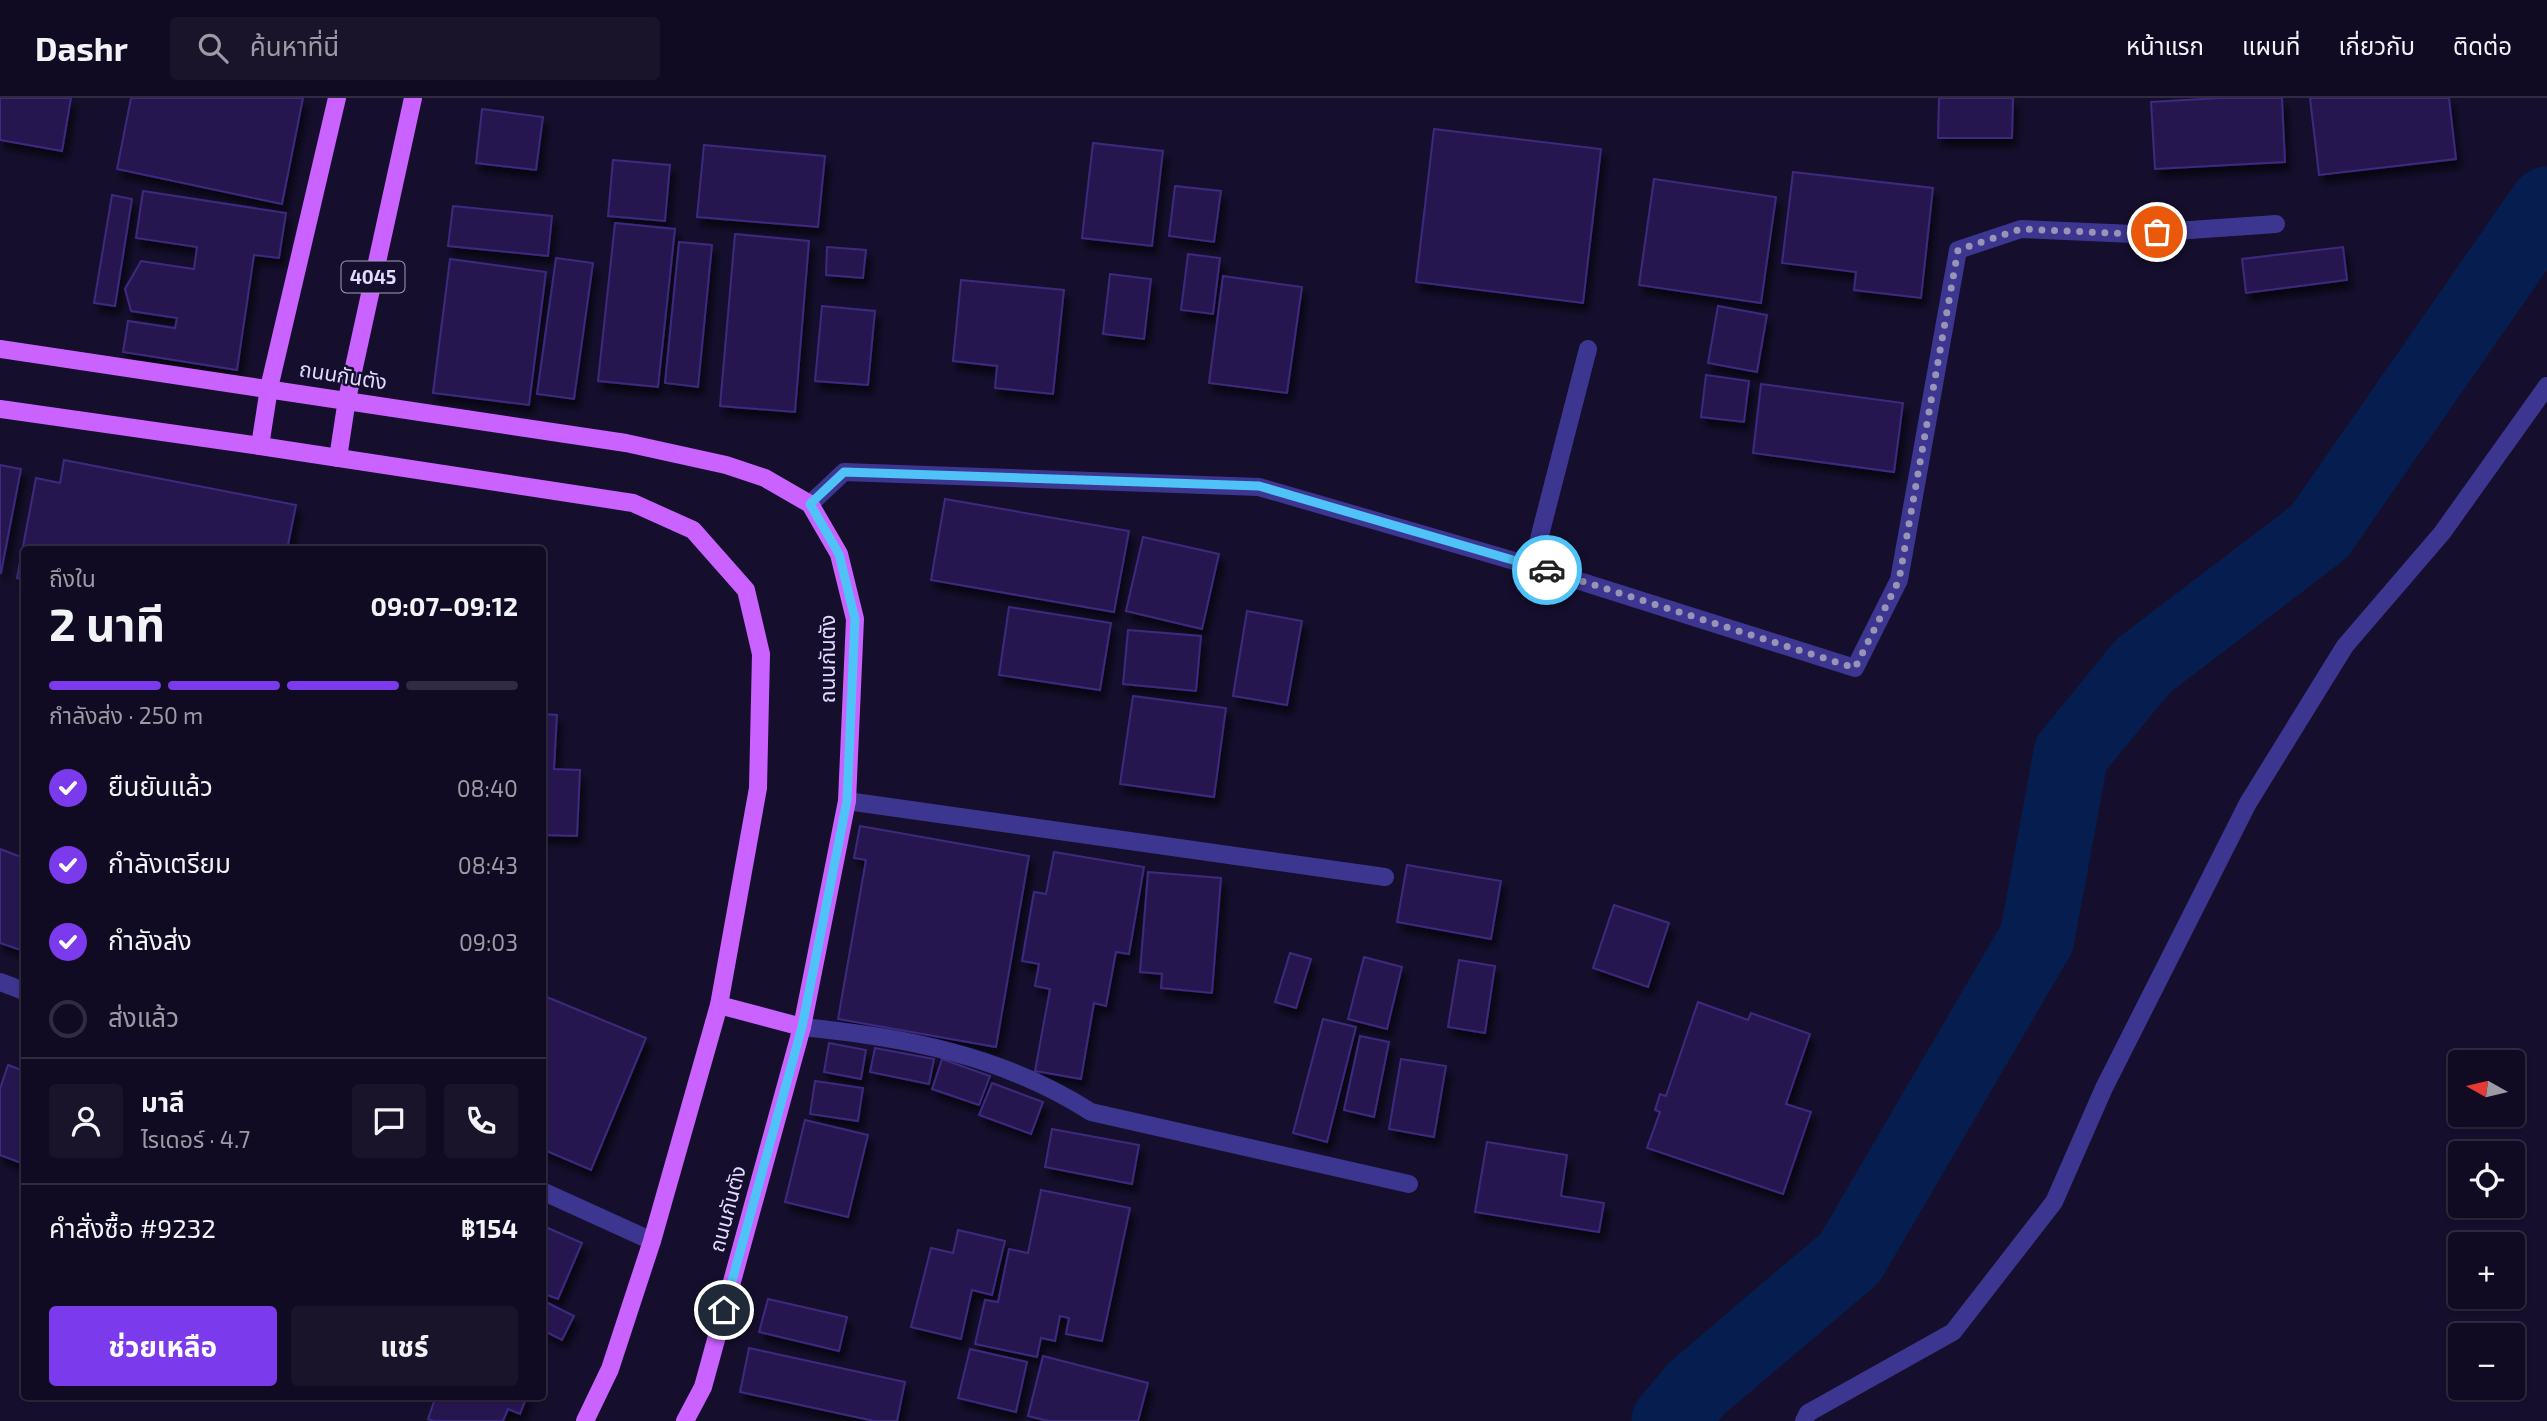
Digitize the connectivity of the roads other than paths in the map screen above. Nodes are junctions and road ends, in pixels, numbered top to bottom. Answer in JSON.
{"nodes":[{"id":1,"x":337,"y":98,"type":"edge"},
{"id":2,"x":413,"y":98,"type":"edge"},
{"id":3,"x":2276,"y":224,"type":"dead end"},
{"id":4,"x":0,"y":349,"type":"edge"},
{"id":5,"x":1588,"y":349,"type":"dead end"},
{"id":6,"x":2547,"y":386,"type":"edge"},
{"id":7,"x":269,"y":388,"type":"junction"},
{"id":8,"x":346,"y":399,"type":"junction"},
{"id":9,"x":0,"y":410,"type":"edge"},
{"id":10,"x":260,"y":446,"type":"junction"},
{"id":11,"x":338,"y":458,"type":"junction"},
{"id":12,"x":810,"y":504,"type":"junction"},
{"id":13,"x":1532,"y":566,"type":"junction"},
{"id":14,"x":847,"y":801,"type":"junction"},
{"id":15,"x":1385,"y":877,"type":"dead end"},
{"id":16,"x":0,"y":982,"type":"edge"},
{"id":17,"x":21,"y":990,"type":"edge"},
{"id":18,"x":719,"y":1005,"type":"junction"},
{"id":19,"x":802,"y":1027,"type":"junction"},
{"id":20,"x":1409,"y":1184,"type":"dead end"},
{"id":21,"x":546,"y":1193,"type":"edge"},
{"id":22,"x":652,"y":1241,"type":"junction"},
{"id":23,"x":584,"y":1421,"type":"edge"},
{"id":24,"x":685,"y":1421,"type":"edge"},
{"id":25,"x":1804,"y":1421,"type":"edge"}],
"edges":[{"from":1,"to":7,"type":"main road"},
{"from":2,"to":8,"type":"main road","number":"4045"},
{"from":3,"to":13,"type":"street"},
{"from":4,"to":7,"type":"main road","name":"ถนนกันตัง"},
{"from":5,"to":13,"type":"street"},
{"from":6,"to":25,"type":"street"},
{"from":7,"to":8,"type":"main road","name":"ถนนกันตัง"},
{"from":7,"to":10,"type":"main road"},
{"from":8,"to":11,"type":"main road","number":"4045"},
{"from":8,"to":12,"type":"main road","name":"ถนนกันตัง"},
{"from":9,"to":10,"type":"main road"},
{"from":10,"to":11,"type":"main road"},
{"from":11,"to":18,"type":"main road"},
{"from":12,"to":13,"type":"street"},
{"from":12,"to":14,"type":"main road","name":"ถนนกันตัง"},
{"from":14,"to":15,"type":"street"},
{"from":14,"to":19,"type":"main road","name":"ถนนกันตัง"},
{"from":16,"to":17,"type":"street"},
{"from":18,"to":19,"type":"main road"},
{"from":18,"to":22,"type":"main road"},
{"from":19,"to":20,"type":"street"},
{"from":19,"to":24,"type":"main road","name":"ถนนกันตัง"},
{"from":21,"to":22,"type":"street"},
{"from":22,"to":23,"type":"main road"}]}
